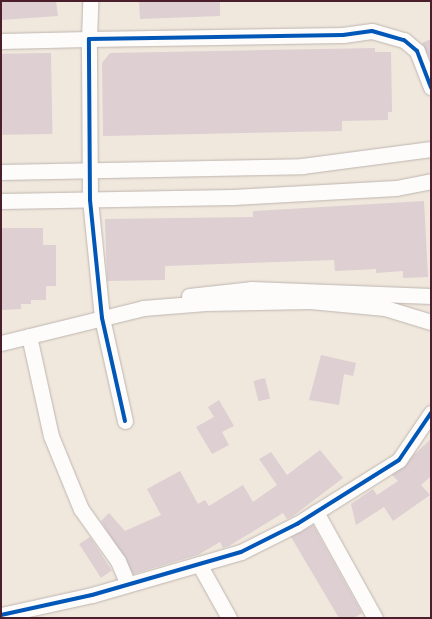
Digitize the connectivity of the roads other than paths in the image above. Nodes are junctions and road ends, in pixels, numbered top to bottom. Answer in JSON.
{"nodes":[{"id":1,"x":90,"y":1,"type":"edge"},
{"id":2,"x":89,"y":39,"type":"junction"},
{"id":3,"x":1,"y":40,"type":"edge"},
{"id":4,"x":431,"y":87,"type":"edge"},
{"id":5,"x":431,"y":149,"type":"edge"},
{"id":6,"x":92,"y":170,"type":"junction"},
{"id":7,"x":1,"y":172,"type":"edge"},
{"id":8,"x":431,"y":181,"type":"edge"},
{"id":9,"x":90,"y":200,"type":"junction"},
{"id":10,"x":1,"y":201,"type":"edge"},
{"id":11,"x":431,"y":296,"type":"edge"},
{"id":12,"x":102,"y":314,"type":"junction"},
{"id":13,"x":431,"y":322,"type":"edge"},
{"id":14,"x":29,"y":336,"type":"junction"},
{"id":15,"x":1,"y":343,"type":"edge"},
{"id":16,"x":431,"y":413,"type":"edge"},
{"id":17,"x":125,"y":421,"type":"dead end"},
{"id":18,"x":316,"y":512,"type":"junction"},
{"id":19,"x":200,"y":564,"type":"junction"},
{"id":20,"x":128,"y":584,"type":"junction"},
{"id":21,"x":30,"y":614,"type":"edge"},
{"id":22,"x":1,"y":615,"type":"edge"},
{"id":23,"x":229,"y":618,"type":"edge"},
{"id":24,"x":375,"y":618,"type":"edge"}],
"edges":[{"from":1,"to":2,"type":"street"},
{"from":2,"to":3,"type":"street"},
{"from":2,"to":4,"type":"street"},
{"from":2,"to":6,"type":"street"},
{"from":5,"to":6,"type":"street"},
{"from":6,"to":7,"type":"street"},
{"from":6,"to":9,"type":"street"},
{"from":8,"to":9,"type":"street"},
{"from":9,"to":10,"type":"street"},
{"from":9,"to":12,"type":"street"},
{"from":11,"to":12,"type":"street"},
{"from":12,"to":13,"type":"street"},
{"from":12,"to":14,"type":"street"},
{"from":12,"to":17,"type":"street"},
{"from":14,"to":15,"type":"street"},
{"from":14,"to":20,"type":"street"},
{"from":16,"to":18,"type":"street"},
{"from":18,"to":19,"type":"street"},
{"from":18,"to":24,"type":"street"},
{"from":19,"to":20,"type":"street"},
{"from":19,"to":23,"type":"street"},
{"from":20,"to":21,"type":"street"},
{"from":21,"to":22,"type":"street"}]}
